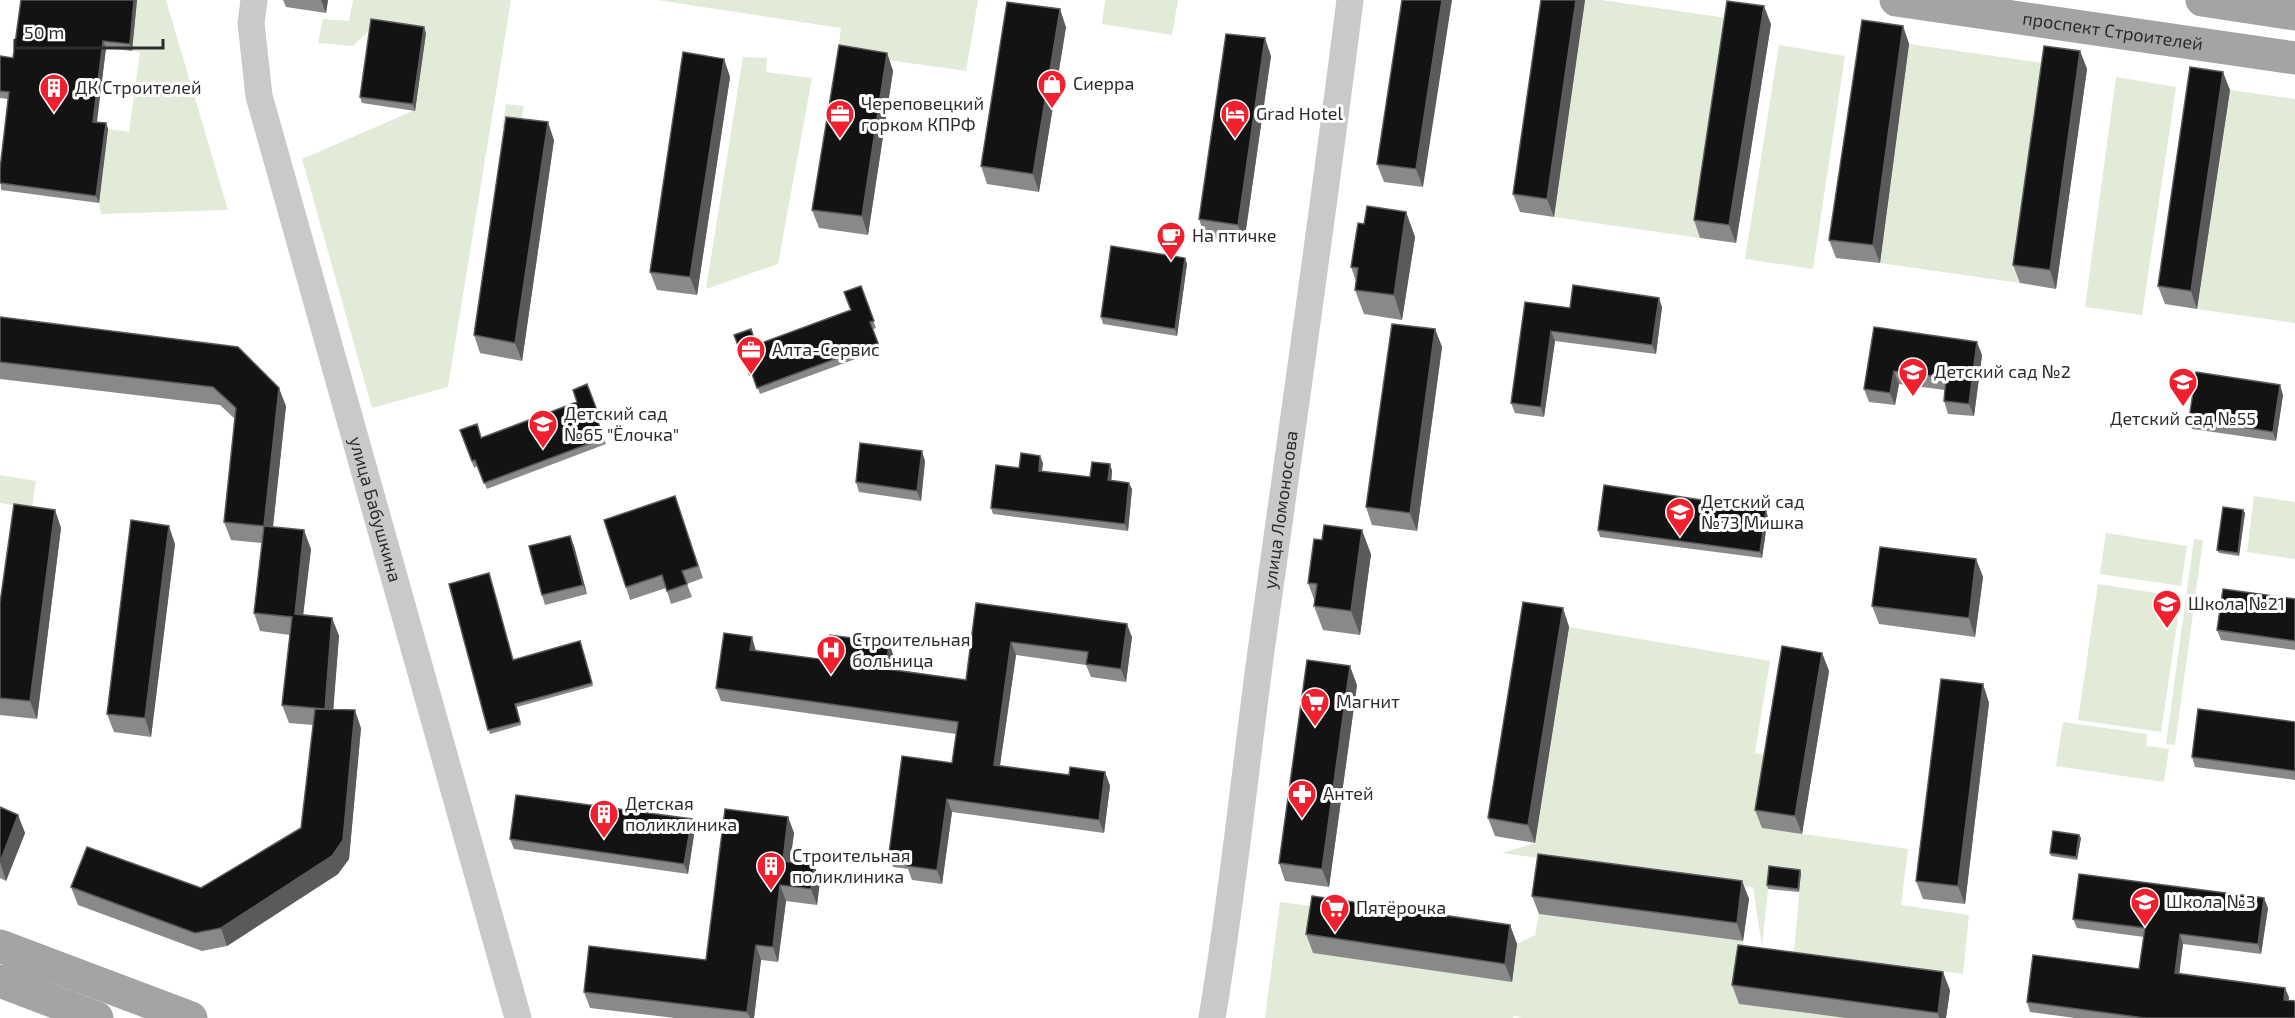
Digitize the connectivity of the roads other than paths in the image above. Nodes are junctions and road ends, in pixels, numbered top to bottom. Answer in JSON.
{"nodes":[{"id":1,"x":254,"y":0,"type":"edge"},
{"id":2,"x":1350,"y":0,"type":"edge"},
{"id":3,"x":1896,"y":0,"type":"edge"},
{"id":4,"x":2202,"y":0,"type":"edge"},
{"id":5,"x":2295,"y":14,"type":"edge"},
{"id":6,"x":2295,"y":58,"type":"edge"},
{"id":7,"x":0,"y":946,"type":"edge"},
{"id":8,"x":0,"y":981,"type":"edge"},
{"id":9,"x":97,"y":1018,"type":"edge"},
{"id":10,"x":191,"y":1018,"type":"edge"},
{"id":11,"x":518,"y":1018,"type":"edge"},
{"id":12,"x":1212,"y":1018,"type":"edge"}],
"edges":[{"from":1,"to":11,"type":"street","name":"улица Бабушкина"},
{"from":2,"to":12,"type":"street","name":"улица Ломоносова"},
{"from":3,"to":6,"type":"main road","name":"проспект Строителей"},
{"from":4,"to":5,"type":"main road"},
{"from":7,"to":10,"type":"main road"},
{"from":8,"to":9,"type":"main road"}]}
